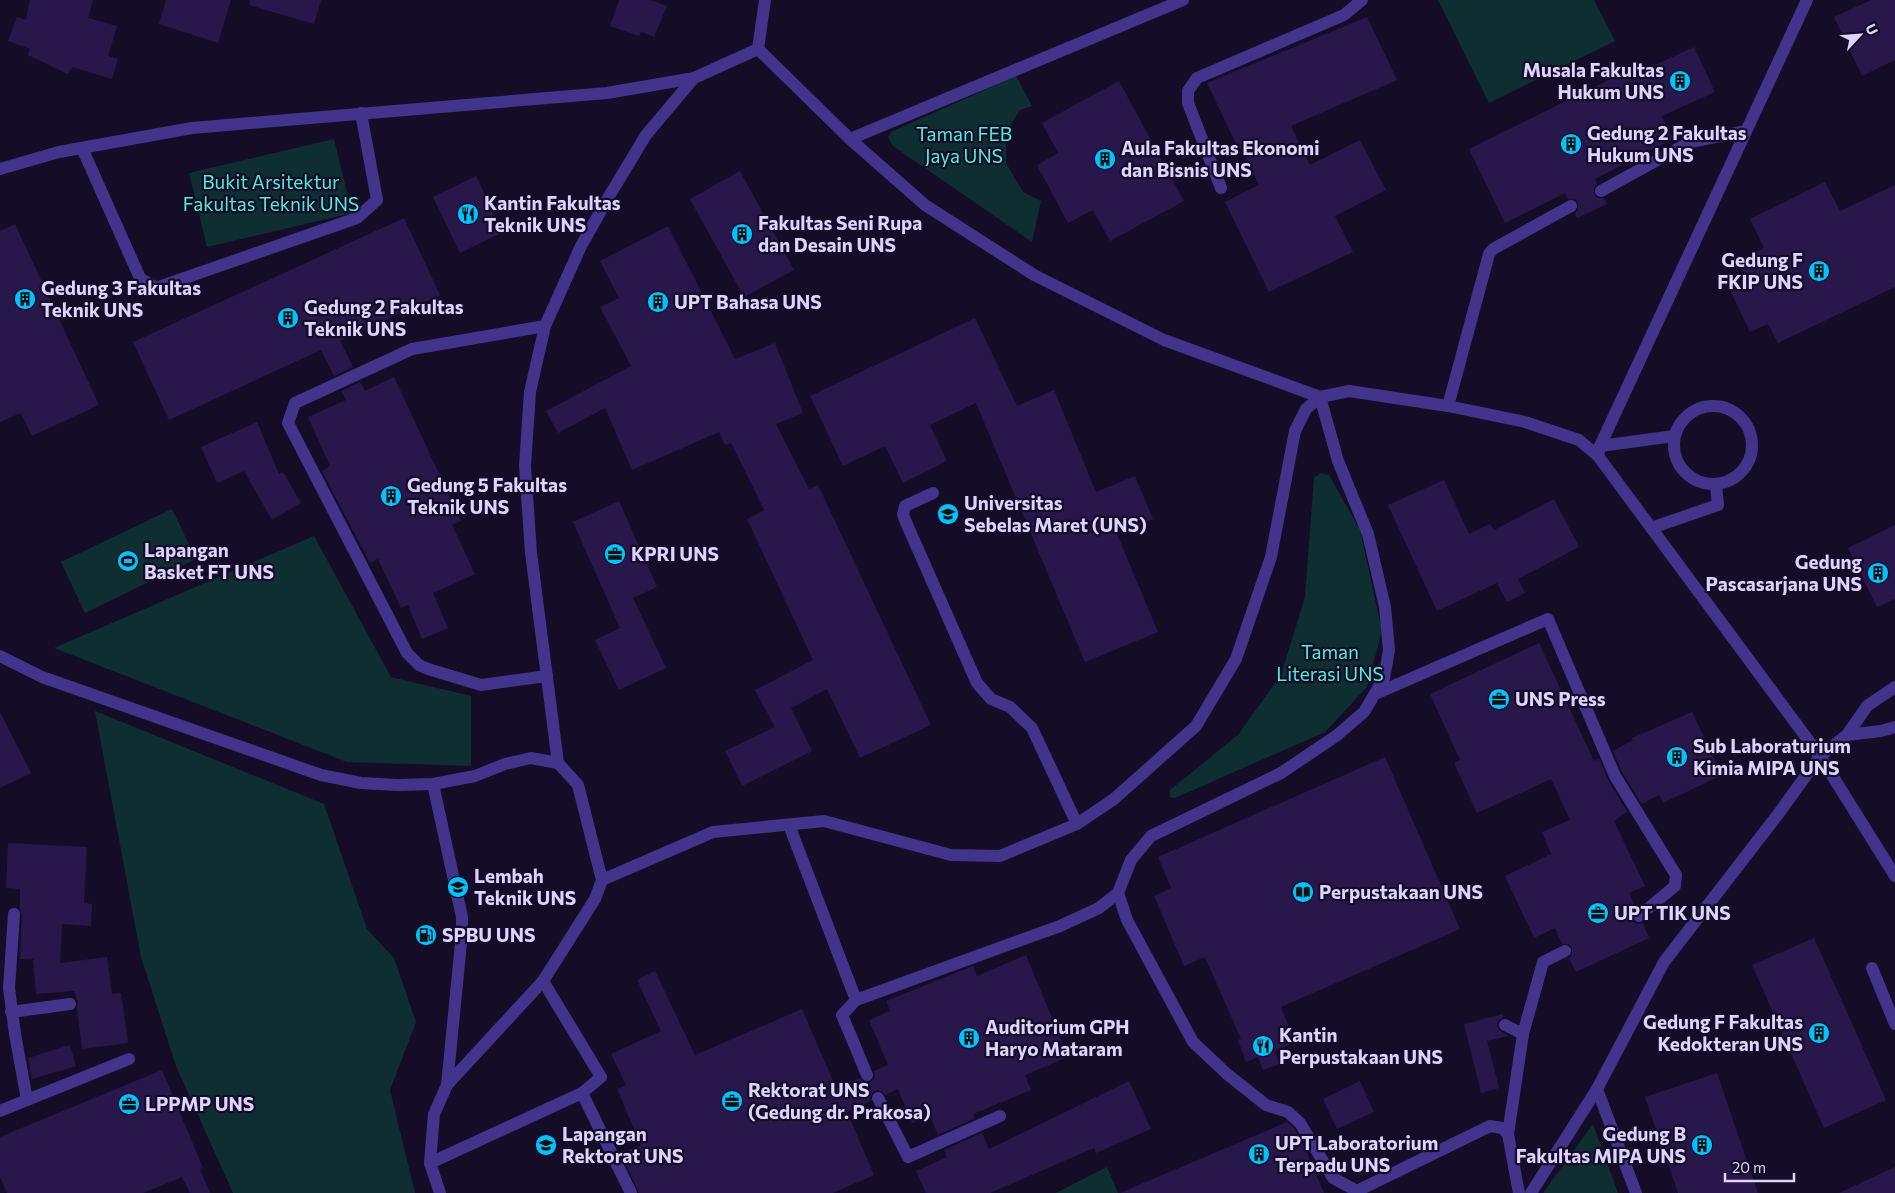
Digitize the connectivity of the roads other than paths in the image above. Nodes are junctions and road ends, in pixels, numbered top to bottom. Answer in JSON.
{"nodes":[{"id":1,"x":764,"y":0,"type":"edge"},
{"id":2,"x":1183,"y":0,"type":"edge"},
{"id":3,"x":1362,"y":0,"type":"edge"},
{"id":4,"x":1807,"y":0,"type":"edge"},
{"id":5,"x":758,"y":49,"type":"junction"},
{"id":6,"x":694,"y":78,"type":"junction"},
{"id":7,"x":360,"y":113,"type":"junction"},
{"id":8,"x":1746,"y":131,"type":"junction"},
{"id":9,"x":850,"y":139,"type":"junction"},
{"id":10,"x":82,"y":148,"type":"junction"},
{"id":11,"x":0,"y":169,"type":"edge"},
{"id":12,"x":1221,"y":188,"type":"dead end"},
{"id":13,"x":1601,"y":191,"type":"dead end"},
{"id":14,"x":1571,"y":206,"type":"dead end"},
{"id":15,"x":545,"y":326,"type":"junction"},
{"id":16,"x":1320,"y":397,"type":"junction"},
{"id":17,"x":1448,"y":406,"type":"junction"},
{"id":18,"x":1674,"y":436,"type":"junction"},
{"id":19,"x":1599,"y":451,"type":"junction"},
{"id":20,"x":1716,"y":485,"type":"junction"},
{"id":21,"x":933,"y":494,"type":"dead end"},
{"id":22,"x":1651,"y":528,"type":"junction"},
{"id":23,"x":0,"y":656,"type":"edge"},
{"id":24,"x":547,"y":676,"type":"junction"},
{"id":25,"x":1895,"y":687,"type":"edge"},
{"id":26,"x":1375,"y":694,"type":"junction"},
{"id":27,"x":1895,"y":727,"type":"edge"},
{"id":28,"x":1847,"y":734,"type":"junction"},
{"id":29,"x":1820,"y":756,"type":"junction"},
{"id":30,"x":558,"y":763,"type":"junction"},
{"id":31,"x":433,"y":784,"type":"junction"},
{"id":32,"x":1077,"y":824,"type":"junction"},
{"id":33,"x":789,"y":825,"type":"junction"},
{"id":34,"x":1895,"y":876,"type":"edge"},
{"id":35,"x":602,"y":880,"type":"junction"},
{"id":36,"x":1118,"y":893,"type":"junction"},
{"id":37,"x":14,"y":914,"type":"dead end"},
{"id":38,"x":1639,"y":916,"type":"dead end"},
{"id":39,"x":1565,"y":951,"type":"dead end"},
{"id":40,"x":1872,"y":968,"type":"dead end"},
{"id":41,"x":543,"y":981,"type":"junction"},
{"id":42,"x":856,"y":1000,"type":"junction"},
{"id":43,"x":70,"y":1004,"type":"dead end"},
{"id":44,"x":11,"y":1012,"type":"junction"},
{"id":45,"x":1895,"y":1024,"type":"edge"},
{"id":46,"x":1506,"y":1025,"type":"dead end"},
{"id":47,"x":1523,"y":1034,"type":"junction"},
{"id":48,"x":129,"y":1059,"type":"dead end"},
{"id":49,"x":866,"y":1074,"type":"dead end"},
{"id":50,"x":447,"y":1085,"type":"junction"},
{"id":51,"x":1597,"y":1089,"type":"junction"},
{"id":52,"x":582,"y":1094,"type":"junction"},
{"id":53,"x":878,"y":1098,"type":"dead end"},
{"id":54,"x":27,"y":1100,"type":"junction"},
{"id":55,"x":0,"y":1111,"type":"edge"},
{"id":56,"x":1000,"y":1116,"type":"dead end"},
{"id":57,"x":1508,"y":1134,"type":"junction"},
{"id":58,"x":430,"y":1163,"type":"junction"},
{"id":59,"x":1355,"y":1192,"type":"edge"},
{"id":60,"x":440,"y":1193,"type":"edge"},
{"id":61,"x":631,"y":1193,"type":"edge"},
{"id":62,"x":1519,"y":1193,"type":"edge"},
{"id":63,"x":1531,"y":1193,"type":"edge"},
{"id":64,"x":1636,"y":1193,"type":"edge"}],
"edges":[{"from":1,"to":5,"type":"street"},
{"from":2,"to":9,"type":"street"},
{"from":3,"to":12,"type":"street"},
{"from":4,"to":8,"type":"street"},
{"from":5,"to":6,"type":"street"},
{"from":5,"to":9,"type":"street"},
{"from":6,"to":7,"type":"street"},
{"from":6,"to":15,"type":"street"},
{"from":7,"to":10,"type":"street"},
{"from":7,"to":10,"type":"street"},
{"from":8,"to":13,"type":"street"},
{"from":8,"to":19,"type":"street"},
{"from":9,"to":16,"type":"street"},
{"from":10,"to":11,"type":"street"},
{"from":14,"to":17,"type":"street"},
{"from":15,"to":24,"type":"street"},
{"from":15,"to":24,"type":"street"},
{"from":16,"to":17,"type":"street"},
{"from":16,"to":26,"type":"street"},
{"from":16,"to":32,"type":"street"},
{"from":17,"to":19,"type":"street"},
{"from":18,"to":19,"type":"street"},
{"from":18,"to":20,"type":"street"},
{"from":18,"to":20,"type":"street"},
{"from":19,"to":22,"type":"street"},
{"from":20,"to":22,"type":"street"},
{"from":21,"to":32,"type":"street"},
{"from":22,"to":29,"type":"street"},
{"from":23,"to":31,"type":"street"},
{"from":24,"to":30,"type":"street"},
{"from":25,"to":28,"type":"street"},
{"from":26,"to":36,"type":"street"},
{"from":26,"to":38,"type":"street"},
{"from":27,"to":28,"type":"street"},
{"from":28,"to":29,"type":"street"},
{"from":29,"to":34,"type":"street"},
{"from":29,"to":51,"type":"street"},
{"from":30,"to":31,"type":"street"},
{"from":30,"to":35,"type":"street"},
{"from":31,"to":50,"type":"street"},
{"from":32,"to":33,"type":"street"},
{"from":33,"to":35,"type":"street"},
{"from":33,"to":42,"type":"street"},
{"from":35,"to":41,"type":"street"},
{"from":36,"to":42,"type":"street"},
{"from":36,"to":59,"type":"street"},
{"from":37,"to":44,"type":"street"},
{"from":39,"to":47,"type":"street"},
{"from":40,"to":45,"type":"street"},
{"from":41,"to":50,"type":"street"},
{"from":41,"to":52,"type":"street"},
{"from":42,"to":49,"type":"street"},
{"from":43,"to":44,"type":"street"},
{"from":44,"to":54,"type":"street"},
{"from":46,"to":47,"type":"street"},
{"from":47,"to":57,"type":"street"},
{"from":48,"to":54,"type":"street"},
{"from":50,"to":58,"type":"street"},
{"from":51,"to":63,"type":"street"},
{"from":51,"to":64,"type":"street"},
{"from":52,"to":58,"type":"street"},
{"from":52,"to":61,"type":"street"},
{"from":53,"to":56,"type":"street"},
{"from":54,"to":55,"type":"street"},
{"from":57,"to":59,"type":"street"},
{"from":57,"to":62,"type":"street"},
{"from":58,"to":60,"type":"street"}]}
